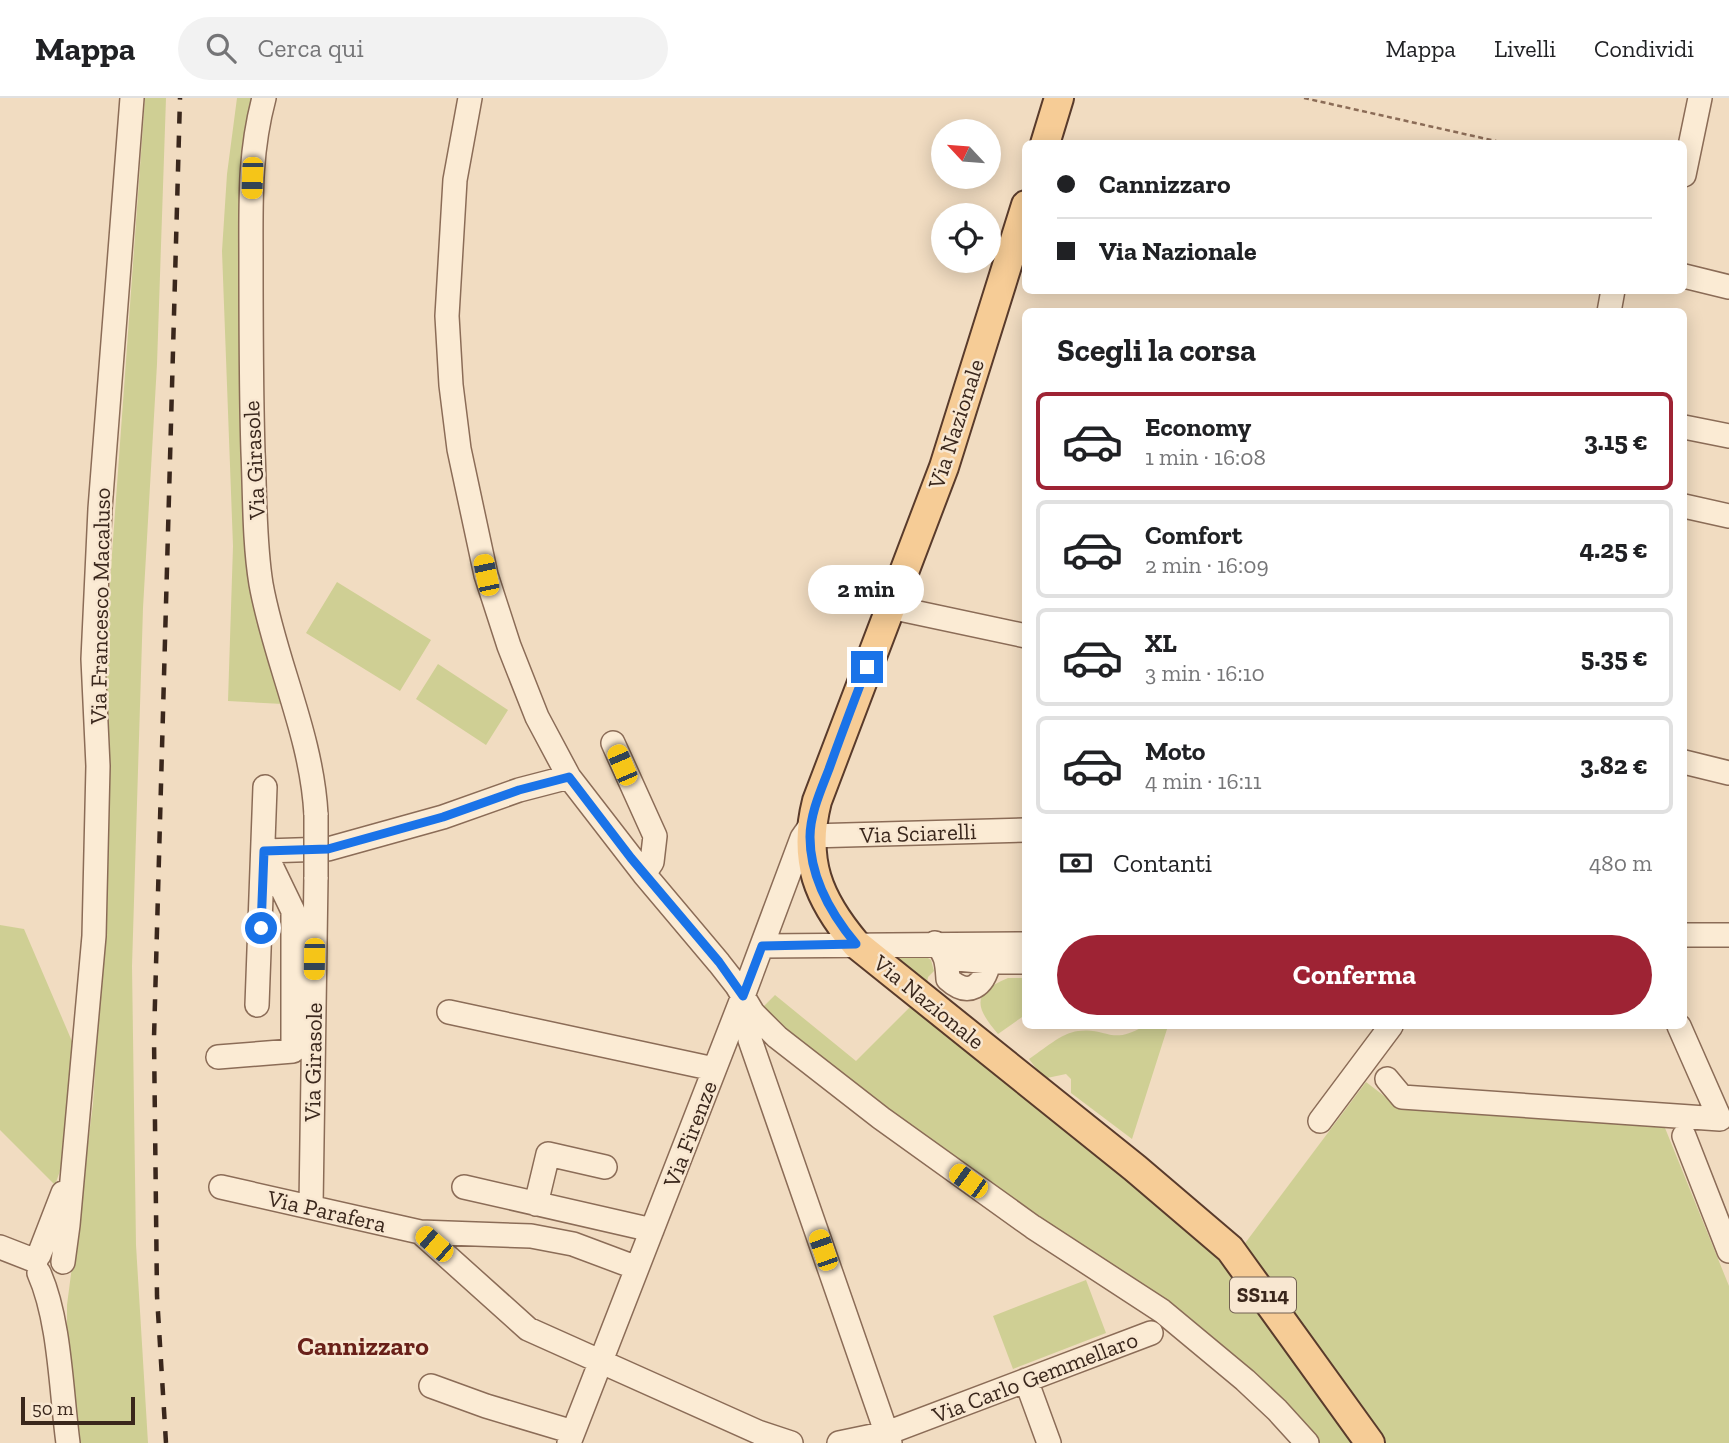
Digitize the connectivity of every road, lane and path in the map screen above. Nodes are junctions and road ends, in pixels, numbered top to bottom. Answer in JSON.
{"nodes":[{"id":1,"x":132,"y":98,"type":"edge"},
{"id":2,"x":264,"y":98,"type":"edge"},
{"id":3,"x":470,"y":98,"type":"edge"},
{"id":4,"x":1059,"y":98,"type":"edge"},
{"id":5,"x":1304,"y":98,"type":"edge"},
{"id":6,"x":1700,"y":98,"type":"edge"},
{"id":7,"x":1046,"y":140,"type":"edge"},
{"id":8,"x":1491,"y":140,"type":"edge"},
{"id":9,"x":1687,"y":161,"type":"edge"},
{"id":10,"x":1022,"y":218,"type":"edge"},
{"id":11,"x":1687,"y":277,"type":"edge"},
{"id":12,"x":1729,"y":287,"type":"edge"},
{"id":13,"x":1687,"y":428,"type":"edge"},
{"id":14,"x":1729,"y":436,"type":"edge"},
{"id":15,"x":1687,"y":507,"type":"edge"},
{"id":16,"x":1729,"y":516,"type":"edge"},
{"id":17,"x":890,"y":607,"type":"junction"},
{"id":18,"x":1022,"y":635,"type":"edge"},
{"id":19,"x":613,"y":743,"type":"dead end"},
{"id":20,"x":1687,"y":763,"type":"edge"},
{"id":21,"x":1729,"y":773,"type":"edge"},
{"id":22,"x":569,"y":777,"type":"junction"},
{"id":23,"x":265,"y":787,"type":"dead end"},
{"id":24,"x":1022,"y":830,"type":"edge"},
{"id":25,"x":806,"y":849,"type":"junction"},
{"id":26,"x":264,"y":851,"type":"junction"},
{"id":27,"x":644,"y":874,"type":"junction"},
{"id":28,"x":1687,"y":935,"type":"edge"},
{"id":29,"x":1729,"y":935,"type":"edge"},
{"id":30,"x":856,"y":944,"type":"junction"},
{"id":31,"x":1022,"y":945,"type":"edge"},
{"id":32,"x":762,"y":946,"type":"junction"},
{"id":33,"x":941,"y":950,"type":"junction"},
{"id":34,"x":989,"y":953,"type":"junction"},
{"id":35,"x":1022,"y":961,"type":"edge"},
{"id":36,"x":748,"y":1004,"type":"junction"},
{"id":37,"x":257,"y":1005,"type":"dead end"},
{"id":38,"x":449,"y":1012,"type":"dead end"},
{"id":39,"x":731,"y":1026,"type":"junction"},
{"id":40,"x":1389,"y":1029,"type":"edge"},
{"id":41,"x":1680,"y":1029,"type":"edge"},
{"id":42,"x":750,"y":1040,"type":"junction"},
{"id":43,"x":218,"y":1057,"type":"dead end"},
{"id":44,"x":715,"y":1069,"type":"junction"},
{"id":45,"x":1387,"y":1079,"type":"dead end"},
{"id":46,"x":1724,"y":1119,"type":"edge"},
{"id":47,"x":1320,"y":1121,"type":"dead end"},
{"id":48,"x":1684,"y":1136,"type":"dead end"},
{"id":49,"x":605,"y":1167,"type":"dead end"},
{"id":50,"x":220,"y":1187,"type":"dead end"},
{"id":51,"x":464,"y":1187,"type":"dead end"},
{"id":52,"x":536,"y":1204,"type":"junction"},
{"id":53,"x":311,"y":1206,"type":"junction"},
{"id":54,"x":652,"y":1230,"type":"junction"},
{"id":55,"x":420,"y":1232,"type":"junction"},
{"id":56,"x":0,"y":1247,"type":"edge"},
{"id":57,"x":1729,"y":1251,"type":"edge"},
{"id":58,"x":48,"y":1264,"type":"junction"},
{"id":59,"x":638,"y":1268,"type":"junction"},
{"id":60,"x":1152,"y":1333,"type":"dead end"},
{"id":61,"x":601,"y":1363,"type":"junction"},
{"id":62,"x":1026,"y":1380,"type":"junction"},
{"id":63,"x":431,"y":1386,"type":"dead end"},
{"id":64,"x":756,"y":1437,"type":"edge"},
{"id":65,"x":571,"y":1438,"type":"edge"},
{"id":66,"x":888,"y":1438,"type":"edge"},
{"id":67,"x":68,"y":1443,"type":"edge"},
{"id":68,"x":792,"y":1443,"type":"edge"},
{"id":69,"x":838,"y":1443,"type":"edge"},
{"id":70,"x":1049,"y":1443,"type":"edge"},
{"id":71,"x":1307,"y":1443,"type":"edge"},
{"id":72,"x":1370,"y":1443,"type":"edge"}],
"edges":[{"from":1,"to":58,"type":"street","name":"Via Francesco Macaluso"},
{"from":2,"to":53,"type":"street","name":"Via Girasole","bridge":true},
{"from":3,"to":22,"type":"street"},
{"from":4,"to":7,"type":"main road"},
{"from":5,"to":8,"type":"path"},
{"from":6,"to":9,"type":"street"},
{"from":10,"to":17,"type":"main road","name":"Via Nazionale"},
{"from":11,"to":12,"type":"street"},
{"from":13,"to":14,"type":"street"},
{"from":15,"to":16,"type":"street"},
{"from":17,"to":18,"type":"street"},
{"from":17,"to":25,"type":"main road","name":"Via Nazionale"},
{"from":19,"to":27,"type":"street"},
{"from":20,"to":21,"type":"street"},
{"from":22,"to":26,"type":"street"},
{"from":22,"to":27,"type":"street"},
{"from":23,"to":26,"type":"street"},
{"from":24,"to":25,"type":"street","name":"Via Sciarelli"},
{"from":25,"to":30,"type":"main road","name":"Via Nazionale"},
{"from":25,"to":32,"type":"street","name":"Via Firenze"},
{"from":26,"to":37,"type":"street"},
{"from":26,"to":43,"type":"street"},
{"from":27,"to":36,"type":"street"},
{"from":28,"to":29,"type":"street"},
{"from":30,"to":32,"type":"street"},
{"from":30,"to":33,"type":"street"},
{"from":30,"to":72,"type":"main road","name":"Via Nazionale","number":"SS114"},
{"from":31,"to":34,"type":"street"},
{"from":32,"to":36,"type":"street","name":"Via Firenze"},
{"from":33,"to":34,"type":"street"},
{"from":33,"to":34,"type":"street"},
{"from":34,"to":35,"type":"street"},
{"from":36,"to":39,"type":"street","name":"Via Firenze"},
{"from":36,"to":42,"type":"street"},
{"from":36,"to":71,"type":"street"},
{"from":38,"to":44,"type":"street"},
{"from":39,"to":42,"type":"street"},
{"from":39,"to":44,"type":"street","name":"Via Firenze"},
{"from":40,"to":47,"type":"street"},
{"from":41,"to":46,"type":"street"},
{"from":42,"to":66,"type":"street"},
{"from":44,"to":54,"type":"street","name":"Via Firenze"},
{"from":45,"to":46,"type":"street"},
{"from":48,"to":57,"type":"street"},
{"from":49,"to":52,"type":"street"},
{"from":50,"to":53,"type":"street","name":"Via Parafera"},
{"from":51,"to":52,"type":"street"},
{"from":52,"to":54,"type":"street"},
{"from":53,"to":55,"type":"street","name":"Via Parafera"},
{"from":54,"to":59,"type":"street","name":"Via Firenze"},
{"from":55,"to":59,"type":"street","name":"Via Parafera"},
{"from":55,"to":61,"type":"street"},
{"from":56,"to":58,"type":"street"},
{"from":58,"to":67,"type":"street"},
{"from":59,"to":61,"type":"street","name":"Via Firenze"},
{"from":60,"to":62,"type":"street","name":"Via Carlo Gemmellaro"},
{"from":61,"to":64,"type":"street"},
{"from":61,"to":65,"type":"street","name":"Via Firenze"},
{"from":62,"to":66,"type":"street","name":"Via Carlo Gemmellaro"},
{"from":62,"to":70,"type":"street"},
{"from":63,"to":65,"type":"street"},
{"from":64,"to":68,"type":"street"},
{"from":66,"to":69,"type":"street","name":"Via Carlo Gemmellaro"}]}
